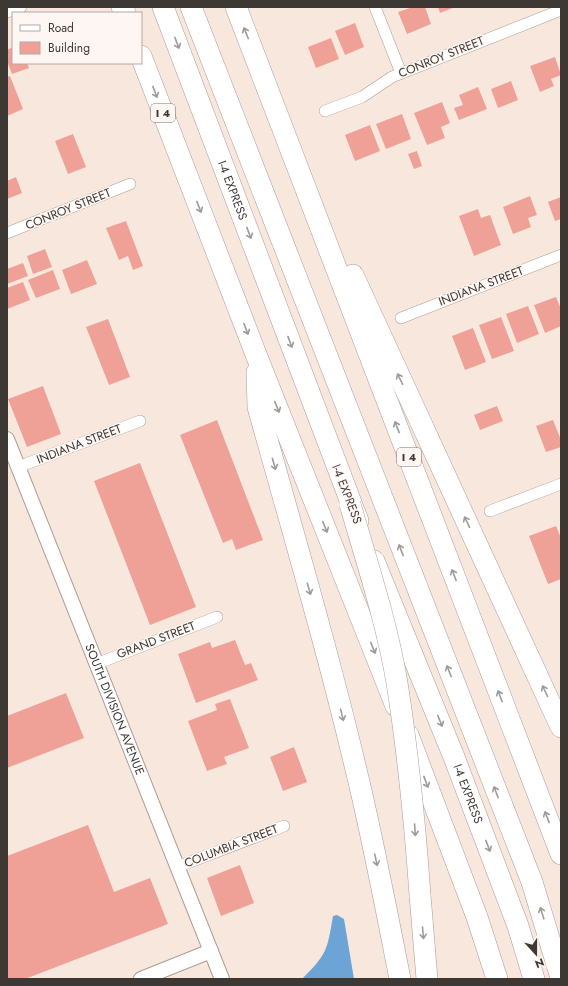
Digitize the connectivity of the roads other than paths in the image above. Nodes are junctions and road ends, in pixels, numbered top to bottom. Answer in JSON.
{"nodes":[{"id":1,"x":21,"y":7,"type":"edge"},
{"id":2,"x":163,"y":7,"type":"edge"},
{"id":3,"x":191,"y":7,"type":"edge"},
{"id":4,"x":236,"y":7,"type":"edge"},
{"id":5,"x":376,"y":7,"type":"edge"},
{"id":6,"x":561,"y":10,"type":"edge"},
{"id":7,"x":7,"y":12,"type":"edge"},
{"id":8,"x":142,"y":59,"type":"edge"},
{"id":9,"x":257,"y":59,"type":"junction"},
{"id":10,"x":401,"y":73,"type":"junction"},
{"id":11,"x":325,"y":111,"type":"dead end"},
{"id":12,"x":130,"y":184,"type":"dead end"},
{"id":13,"x":7,"y":233,"type":"edge"},
{"id":14,"x":561,"y":255,"type":"edge"},
{"id":15,"x":401,"y":318,"type":"dead end"},
{"id":16,"x":257,"y":357,"type":"junction"},
{"id":17,"x":140,"y":421,"type":"dead end"},
{"id":18,"x":7,"y":439,"type":"edge"},
{"id":19,"x":18,"y":467,"type":"junction"},
{"id":20,"x":561,"y":484,"type":"edge"},
{"id":21,"x":350,"y":504,"type":"junction"},
{"id":22,"x":490,"y":512,"type":"dead end"},
{"id":23,"x":217,"y":617,"type":"dead end"},
{"id":24,"x":96,"y":664,"type":"junction"},
{"id":25,"x":561,"y":727,"type":"edge"},
{"id":26,"x":284,"y":826,"type":"dead end"},
{"id":27,"x":561,"y":854,"type":"edge"},
{"id":28,"x":177,"y":866,"type":"junction"},
{"id":29,"x":211,"y":951,"type":"junction"},
{"id":30,"x":561,"y":978,"type":"edge"},
{"id":31,"x":140,"y":979,"type":"edge"},
{"id":32,"x":222,"y":979,"type":"edge"},
{"id":33,"x":400,"y":979,"type":"edge"},
{"id":34,"x":427,"y":979,"type":"edge"},
{"id":35,"x":497,"y":979,"type":"edge"},
{"id":36,"x":534,"y":979,"type":"edge"}],
"edges":[{"from":1,"to":7,"type":"street"},
{"from":2,"to":21,"type":"highway","name":"I-4 EXPRESS","one_way":true},
{"from":30,"to":3,"type":"highway","one_way":true},
{"from":9,"to":4,"type":"highway","number":"I 4","one_way":true},
{"from":5,"to":10,"type":"street"},
{"from":6,"to":10,"type":"street","name":"CONROY STREET"},
{"from":8,"to":16,"type":"highway","number":"I 4","one_way":true},
{"from":25,"to":9,"type":"highway","one_way":true},
{"from":27,"to":9,"type":"highway","number":"I 4","one_way":true},
{"from":10,"to":11,"type":"street","name":"CONROY STREET"},
{"from":12,"to":13,"type":"street","name":"CONROY STREET"},
{"from":14,"to":15,"type":"street","name":"INDIANA STREET"},
{"from":16,"to":33,"type":"highway","one_way":true},
{"from":16,"to":35,"type":"highway","number":"I 4","one_way":true},
{"from":17,"to":19,"type":"street","name":"INDIANA STREET"},
{"from":18,"to":19,"type":"street","name":"SOUTH DIVISION AVENUE"},
{"from":19,"to":24,"type":"street","name":"SOUTH DIVISION AVENUE"},
{"from":20,"to":22,"type":"street"},
{"from":21,"to":34,"type":"highway","one_way":true,"bridge":true},
{"from":21,"to":36,"type":"highway","name":"I-4 EXPRESS","one_way":true,"bridge":true},
{"from":23,"to":24,"type":"street","name":"GRAND STREET"},
{"from":24,"to":28,"type":"street","name":"SOUTH DIVISION AVENUE"},
{"from":26,"to":28,"type":"street","name":"COLUMBIA STREET"},
{"from":28,"to":29,"type":"street","name":"SOUTH DIVISION AVENUE"},
{"from":29,"to":31,"type":"street"},
{"from":29,"to":32,"type":"street","name":"SOUTH DIVISION AVENUE"}]}
